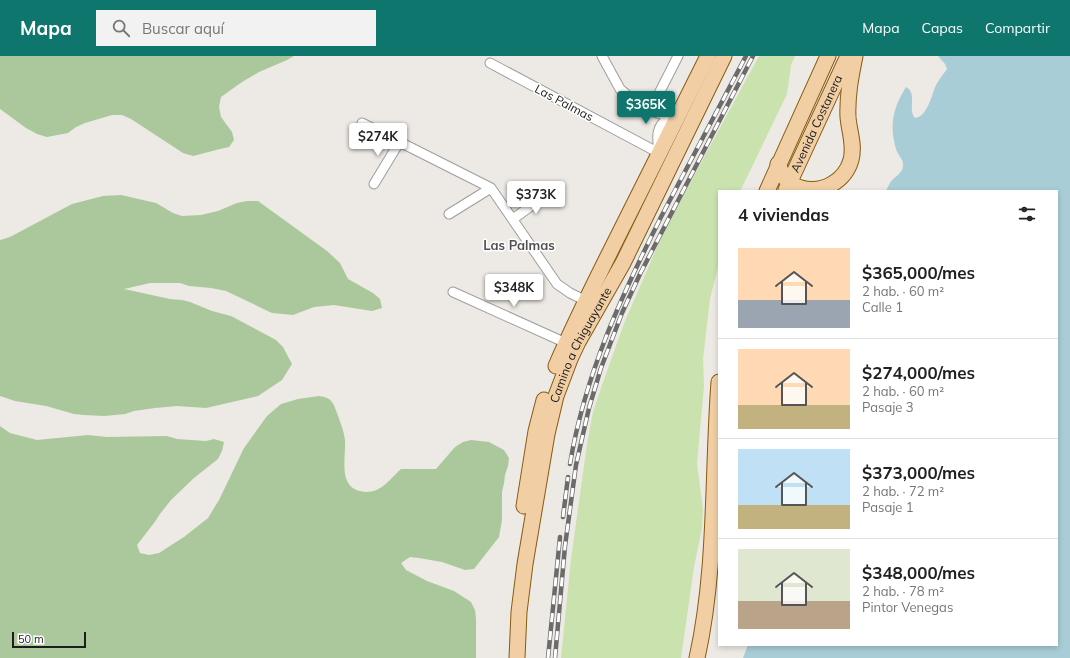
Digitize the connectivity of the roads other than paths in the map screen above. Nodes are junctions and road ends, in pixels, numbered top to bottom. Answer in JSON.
{"nodes":[{"id":1,"x":602,"y":56,"type":"edge"},
{"id":2,"x":678,"y":56,"type":"edge"},
{"id":3,"x":708,"y":56,"type":"edge"},
{"id":4,"x":724,"y":56,"type":"edge"},
{"id":5,"x":828,"y":56,"type":"edge"},
{"id":6,"x":848,"y":56,"type":"edge"},
{"id":7,"x":856,"y":56,"type":"edge"},
{"id":8,"x":490,"y":63,"type":"dead end"},
{"id":9,"x":650,"y":111,"type":"junction"},
{"id":10,"x":673,"y":120,"type":"junction"},
{"id":11,"x":362,"y":123,"type":"dead end"},
{"id":12,"x":661,"y":125,"type":"junction"},
{"id":13,"x":400,"y":141,"type":"junction"},
{"id":14,"x":680,"y":145,"type":"junction"},
{"id":15,"x":659,"y":153,"type":"junction"},
{"id":16,"x":778,"y":164,"type":"junction"},
{"id":17,"x":374,"y":184,"type":"dead end"},
{"id":18,"x":788,"y":186,"type":"edge"},
{"id":19,"x":491,"y":188,"type":"junction"},
{"id":20,"x":767,"y":190,"type":"edge"},
{"id":21,"x":546,"y":195,"type":"dead end"},
{"id":22,"x":449,"y":214,"type":"dead end"},
{"id":23,"x":513,"y":219,"type":"junction"},
{"id":24,"x":453,"y":292,"type":"dead end"},
{"id":25,"x":586,"y":301,"type":"junction"},
{"id":26,"x":566,"y":343,"type":"junction"},
{"id":27,"x":718,"y":401,"type":"edge"},
{"id":28,"x":718,"y":425,"type":"edge"},
{"id":29,"x":716,"y":438,"type":"junction"},
{"id":30,"x":507,"y":658,"type":"edge"},
{"id":31,"x":517,"y":658,"type":"edge"},
{"id":32,"x":696,"y":658,"type":"edge"}],
"edges":[{"from":1,"to":9,"type":"street"},
{"from":2,"to":9,"type":"street"},
{"from":3,"to":10,"type":"main road","name":"Camino a Chiguayante"},
{"from":4,"to":14,"type":"main road","name":"Camino a Chiguayante"},
{"from":5,"to":16,"type":"main road","name":"Avenida Costanera"},
{"from":6,"to":18,"type":"main road","name":"Avenida Costanera"},
{"from":7,"to":18,"type":"main road"},
{"from":8,"to":15,"type":"street","name":"Las Palmas"},
{"from":9,"to":10,"type":"street"},
{"from":9,"to":12,"type":"street"},
{"from":10,"to":12,"type":"street"},
{"from":10,"to":14,"type":"main road"},
{"from":10,"to":15,"type":"main road","name":"Camino a Chiguayante"},
{"from":11,"to":13,"type":"street"},
{"from":12,"to":15,"type":"street"},
{"from":13,"to":17,"type":"street"},
{"from":13,"to":19,"type":"street"},
{"from":14,"to":31,"type":"main road","name":"Camino a Chiguayante"},
{"from":15,"to":25,"type":"main road","name":"Camino a Chiguayante"},
{"from":16,"to":18,"type":"main road"},
{"from":16,"to":20,"type":"main road","name":"Avenida Costanera"},
{"from":19,"to":22,"type":"street"},
{"from":19,"to":23,"type":"street"},
{"from":21,"to":23,"type":"street"},
{"from":23,"to":25,"type":"street"},
{"from":24,"to":26,"type":"street"},
{"from":25,"to":26,"type":"main road","name":"Camino a Chiguayante"},
{"from":26,"to":30,"type":"main road","name":"Camino a Chiguayante"},
{"from":27,"to":29,"type":"main road"},
{"from":28,"to":29,"type":"main road"},
{"from":29,"to":32,"type":"main road"}]}
